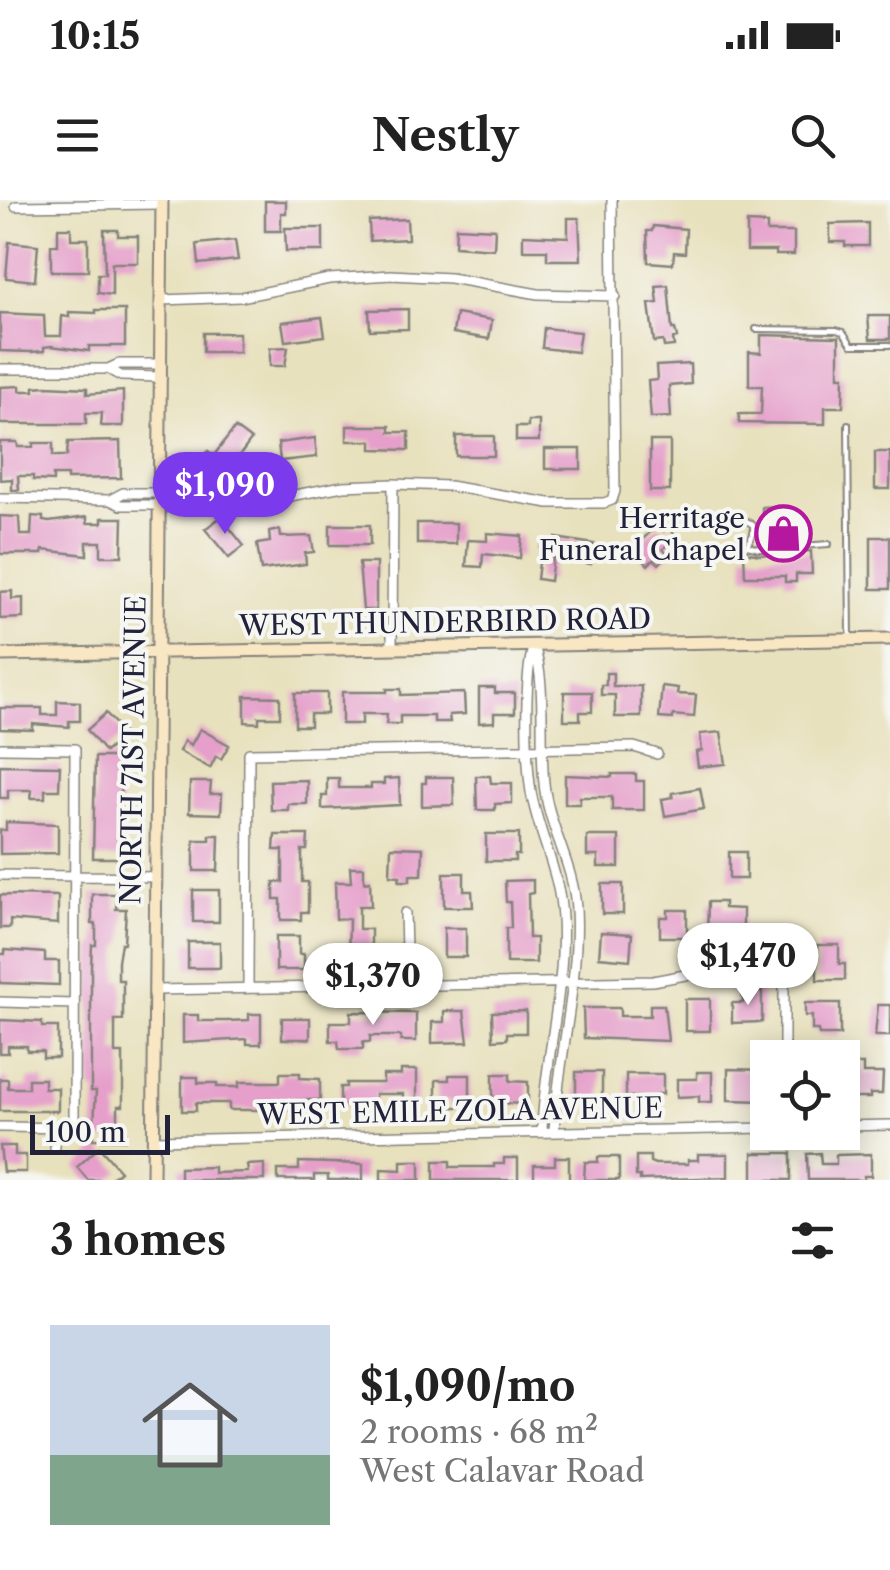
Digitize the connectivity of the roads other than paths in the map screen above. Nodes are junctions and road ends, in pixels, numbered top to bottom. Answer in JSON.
{"nodes":[{"id":1,"x":612,"y":200,"type":"edge"},
{"id":2,"x":162,"y":202,"type":"edge"},
{"id":3,"x":16,"y":206,"type":"dead end"},
{"id":4,"x":616,"y":296,"type":"junction"},
{"id":5,"x":162,"y":300,"type":"junction"},
{"id":6,"x":756,"y":329,"type":"dead end"},
{"id":7,"x":890,"y":345,"type":"edge"},
{"id":8,"x":133,"y":364,"type":"junction"},
{"id":9,"x":0,"y":369,"type":"edge"},
{"id":10,"x":108,"y":369,"type":"junction"},
{"id":11,"x":162,"y":370,"type":"junction"},
{"id":12,"x":133,"y":376,"type":"junction"},
{"id":13,"x":848,"y":424,"type":"dead end"},
{"id":14,"x":393,"y":484,"type":"junction"},
{"id":15,"x":131,"y":492,"type":"junction"},
{"id":16,"x":0,"y":498,"type":"edge"},
{"id":17,"x":160,"y":499,"type":"junction"},
{"id":18,"x":110,"y":500,"type":"junction"},
{"id":19,"x":263,"y":501,"type":"dead end"},
{"id":20,"x":132,"y":506,"type":"junction"},
{"id":21,"x":742,"y":518,"type":"dead end"},
{"id":22,"x":829,"y":544,"type":"dead end"},
{"id":23,"x":738,"y":546,"type":"dead end"},
{"id":24,"x":747,"y":546,"type":"junction"},
{"id":25,"x":890,"y":639,"type":"edge"},
{"id":26,"x":850,"y":640,"type":"junction"},
{"id":27,"x":534,"y":645,"type":"junction"},
{"id":28,"x":392,"y":648,"type":"junction"},
{"id":29,"x":158,"y":652,"type":"junction"},
{"id":30,"x":0,"y":655,"type":"edge"},
{"id":31,"x":0,"y":748,"type":"edge"},
{"id":32,"x":530,"y":748,"type":"junction"},
{"id":33,"x":542,"y":748,"type":"junction"},
{"id":34,"x":657,"y":754,"type":"dead end"},
{"id":35,"x":570,"y":872,"type":"junction"},
{"id":36,"x":0,"y":875,"type":"edge"},
{"id":37,"x":557,"y":875,"type":"junction"},
{"id":38,"x":74,"y":876,"type":"junction"},
{"id":39,"x":156,"y":877,"type":"junction"},
{"id":40,"x":405,"y":914,"type":"dead end"},
{"id":41,"x":572,"y":983,"type":"junction"},
{"id":42,"x":558,"y":984,"type":"junction"},
{"id":43,"x":407,"y":987,"type":"junction"},
{"id":44,"x":248,"y":988,"type":"junction"},
{"id":45,"x":155,"y":990,"type":"junction"},
{"id":46,"x":0,"y":1002,"type":"edge"},
{"id":47,"x":74,"y":1004,"type":"junction"},
{"id":48,"x":784,"y":1040,"type":"edge"},
{"id":49,"x":890,"y":1125,"type":"edge"},
{"id":50,"x":860,"y":1126,"type":"edge"},
{"id":51,"x":0,"y":1128,"type":"edge"},
{"id":52,"x":55,"y":1128,"type":"junction"},
{"id":53,"x":750,"y":1128,"type":"edge"},
{"id":54,"x":554,"y":1131,"type":"junction"},
{"id":55,"x":542,"y":1132,"type":"junction"},
{"id":56,"x":154,"y":1140,"type":"junction"},
{"id":57,"x":55,"y":1147,"type":"dead end"},
{"id":58,"x":153,"y":1180,"type":"edge"}],
"edges":[{"from":1,"to":4,"type":"street"},
{"from":2,"to":3,"type":"street"},
{"from":2,"to":5,"type":"street","name":"NORTH 71ST AVENUE"},
{"from":4,"to":5,"type":"street"},
{"from":4,"to":14,"type":"street"},
{"from":5,"to":11,"type":"street","name":"NORTH 71ST AVENUE"},
{"from":6,"to":7,"type":"lane"},
{"from":8,"to":10,"type":"street"},
{"from":8,"to":11,"type":"street"},
{"from":8,"to":12,"type":"street"},
{"from":9,"to":10,"type":"street"},
{"from":10,"to":12,"type":"street"},
{"from":11,"to":12,"type":"street"},
{"from":11,"to":17,"type":"street","name":"NORTH 71ST AVENUE"},
{"from":13,"to":26,"type":"lane"},
{"from":14,"to":19,"type":"street"},
{"from":14,"to":28,"type":"street"},
{"from":15,"to":17,"type":"street"},
{"from":15,"to":18,"type":"street"},
{"from":15,"to":20,"type":"street"},
{"from":16,"to":18,"type":"street"},
{"from":17,"to":20,"type":"street"},
{"from":17,"to":29,"type":"street","name":"NORTH 71ST AVENUE"},
{"from":18,"to":20,"type":"street"},
{"from":21,"to":24,"type":"lane"},
{"from":22,"to":24,"type":"lane"},
{"from":23,"to":24,"type":"lane"},
{"from":25,"to":26,"type":"street","name":"WEST THUNDERBIRD ROAD"},
{"from":26,"to":27,"type":"street","name":"WEST THUNDERBIRD ROAD"},
{"from":27,"to":28,"type":"street","name":"WEST THUNDERBIRD ROAD"},
{"from":27,"to":32,"type":"street"},
{"from":27,"to":33,"type":"street"},
{"from":28,"to":29,"type":"street","name":"WEST THUNDERBIRD ROAD"},
{"from":29,"to":30,"type":"street","name":"WEST THUNDERBIRD ROAD"},
{"from":29,"to":39,"type":"street","name":"NORTH 71ST AVENUE"},
{"from":31,"to":38,"type":"street"},
{"from":32,"to":33,"type":"street"},
{"from":32,"to":37,"type":"street"},
{"from":32,"to":44,"type":"street"},
{"from":33,"to":34,"type":"street"},
{"from":33,"to":35,"type":"street"},
{"from":35,"to":37,"type":"street"},
{"from":35,"to":41,"type":"street"},
{"from":36,"to":38,"type":"street"},
{"from":37,"to":42,"type":"street"},
{"from":38,"to":39,"type":"street"},
{"from":38,"to":47,"type":"street"},
{"from":39,"to":45,"type":"street","name":"NORTH 71ST AVENUE"},
{"from":40,"to":43,"type":"street"},
{"from":41,"to":42,"type":"street"},
{"from":41,"to":48,"type":"street"},
{"from":41,"to":54,"type":"street"},
{"from":42,"to":43,"type":"street"},
{"from":42,"to":55,"type":"street"},
{"from":43,"to":44,"type":"street"},
{"from":44,"to":45,"type":"street"},
{"from":45,"to":56,"type":"street","name":"NORTH 71ST AVENUE"},
{"from":46,"to":47,"type":"street"},
{"from":47,"to":52,"type":"street"},
{"from":49,"to":50,"type":"street"},
{"from":51,"to":52,"type":"street"},
{"from":52,"to":57,"type":"street"},
{"from":53,"to":54,"type":"street","name":"WEST EMILE ZOLA AVENUE"},
{"from":54,"to":55,"type":"street","name":"WEST EMILE ZOLA AVENUE"},
{"from":55,"to":56,"type":"street","name":"WEST EMILE ZOLA AVENUE"},
{"from":56,"to":58,"type":"street","name":"NORTH 71ST AVENUE"}]}
